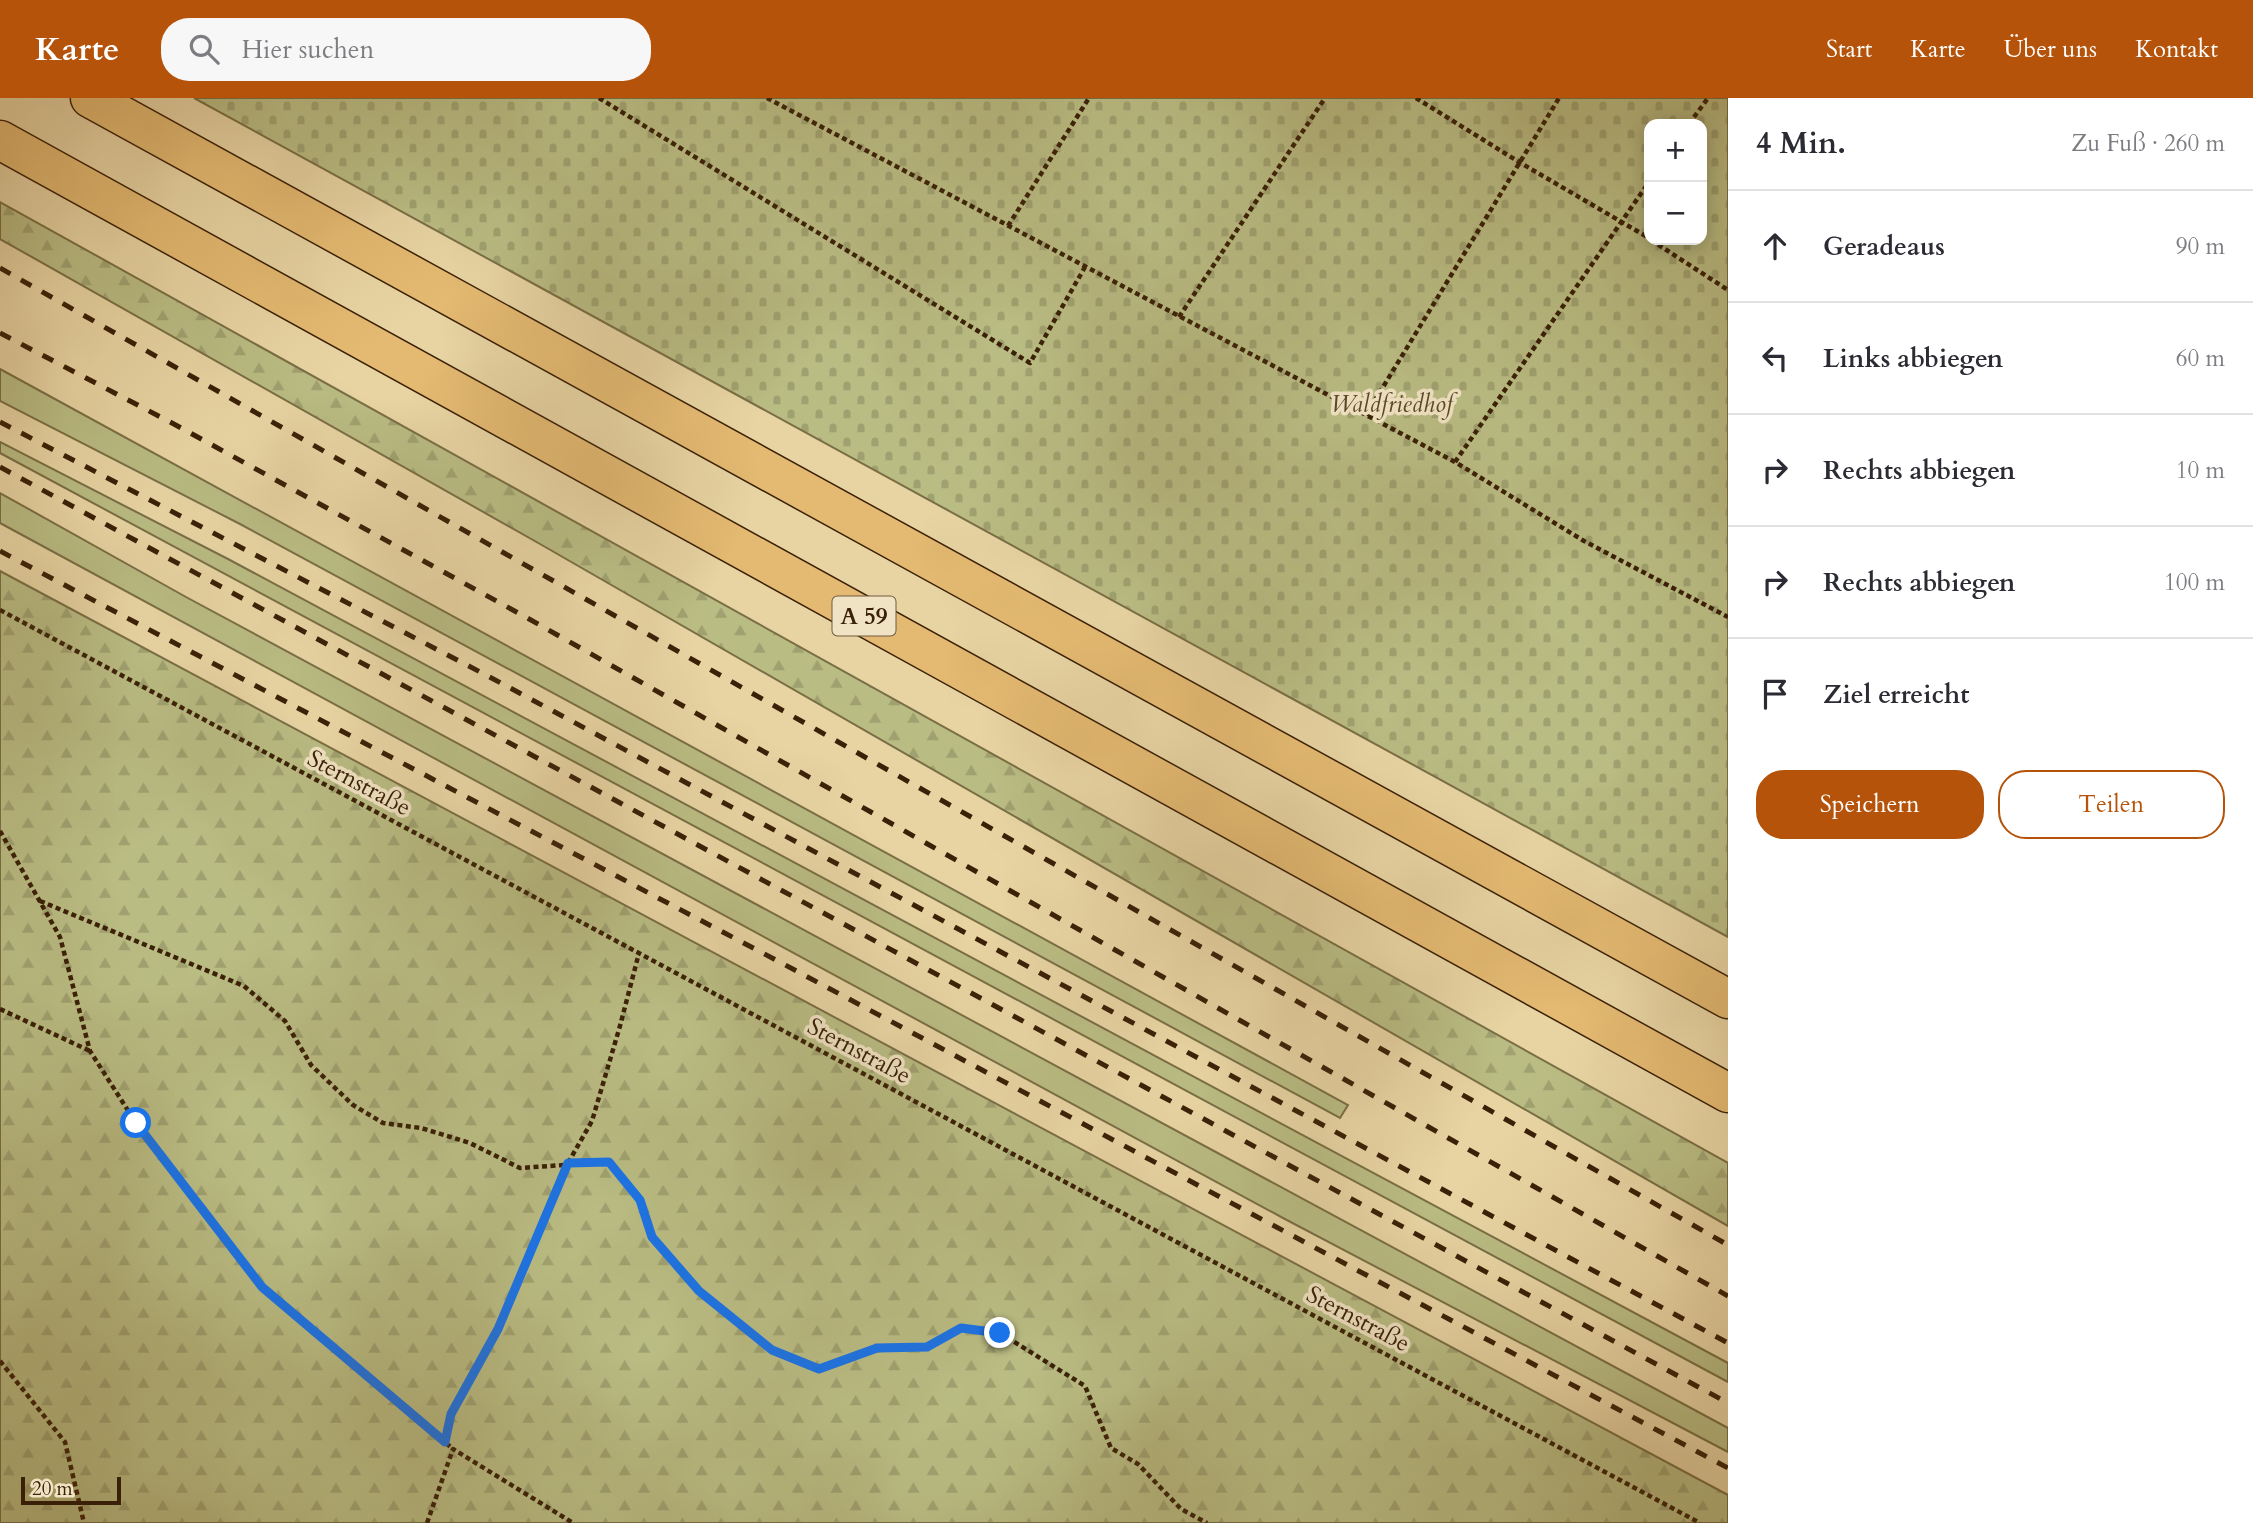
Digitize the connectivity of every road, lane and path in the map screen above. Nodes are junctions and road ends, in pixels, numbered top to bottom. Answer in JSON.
{"nodes":[{"id":1,"x":90,"y":98,"type":"edge"},
{"id":2,"x":599,"y":98,"type":"edge"},
{"id":3,"x":767,"y":98,"type":"edge"},
{"id":4,"x":1089,"y":98,"type":"edge"},
{"id":5,"x":1325,"y":98,"type":"edge"},
{"id":6,"x":1416,"y":98,"type":"edge"},
{"id":7,"x":1559,"y":98,"type":"edge"},
{"id":8,"x":1707,"y":98,"type":"edge"},
{"id":9,"x":1692,"y":119,"type":"edge"},
{"id":10,"x":0,"y":140,"type":"edge"},
{"id":11,"x":1519,"y":162,"type":"junction"},
{"id":12,"x":1644,"y":189,"type":"edge"},
{"id":13,"x":1622,"y":221,"type":"junction"},
{"id":14,"x":1008,"y":226,"type":"junction"},
{"id":15,"x":1644,"y":235,"type":"edge"},
{"id":16,"x":1659,"y":245,"type":"edge"},
{"id":17,"x":1085,"y":267,"type":"junction"},
{"id":18,"x":1728,"y":290,"type":"edge"},
{"id":19,"x":1179,"y":317,"type":"junction"},
{"id":20,"x":1366,"y":415,"type":"junction"},
{"id":21,"x":1455,"y":462,"type":"junction"},
{"id":22,"x":0,"y":610,"type":"edge"},
{"id":23,"x":1728,"y":617,"type":"edge"},
{"id":24,"x":0,"y":831,"type":"edge"},
{"id":25,"x":40,"y":901,"type":"junction"},
{"id":26,"x":639,"y":953,"type":"junction"},
{"id":27,"x":1728,"y":999,"type":"edge"},
{"id":28,"x":0,"y":1009,"type":"edge"},
{"id":29,"x":90,"y":1051,"type":"junction"},
{"id":30,"x":1728,"y":1093,"type":"edge"},
{"id":31,"x":568,"y":1163,"type":"junction"},
{"id":32,"x":0,"y":1361,"type":"edge"},
{"id":33,"x":445,"y":1442,"type":"junction"},
{"id":34,"x":453,"y":1449,"type":"junction"},
{"id":35,"x":83,"y":1523,"type":"edge"},
{"id":36,"x":427,"y":1523,"type":"edge"},
{"id":37,"x":573,"y":1523,"type":"edge"},
{"id":38,"x":1207,"y":1523,"type":"edge"},
{"id":39,"x":1700,"y":1523,"type":"edge"}],
"edges":[{"from":1,"to":27,"type":"highway"},
{"from":2,"to":17,"type":"path"},
{"from":3,"to":14,"type":"path"},
{"from":4,"to":14,"type":"path"},
{"from":5,"to":19,"type":"path"},
{"from":6,"to":11,"type":"path"},
{"from":7,"to":11,"type":"path"},
{"from":8,"to":9,"type":"path"},
{"from":10,"to":30,"type":"highway","number":"A 59"},
{"from":11,"to":13,"type":"path"},
{"from":11,"to":20,"type":"path"},
{"from":12,"to":13,"type":"path"},
{"from":13,"to":15,"type":"path"},
{"from":13,"to":21,"type":"path"},
{"from":14,"to":17,"type":"path"},
{"from":16,"to":18,"type":"path"},
{"from":17,"to":19,"type":"path"},
{"from":19,"to":20,"type":"path"},
{"from":20,"to":21,"type":"path"},
{"from":21,"to":23,"type":"path"},
{"from":22,"to":26,"type":"path","name":"Sternstraße"},
{"from":24,"to":25,"type":"path"},
{"from":25,"to":29,"type":"path"},
{"from":25,"to":31,"type":"path"},
{"from":26,"to":31,"type":"path"},
{"from":26,"to":39,"type":"path","name":"Sternstraße"},
{"from":28,"to":29,"type":"path"},
{"from":29,"to":33,"type":"path"},
{"from":31,"to":33,"type":"path"},
{"from":31,"to":38,"type":"path"},
{"from":32,"to":35,"type":"path"},
{"from":33,"to":34,"type":"path"},
{"from":34,"to":36,"type":"path"},
{"from":34,"to":37,"type":"path"}]}
